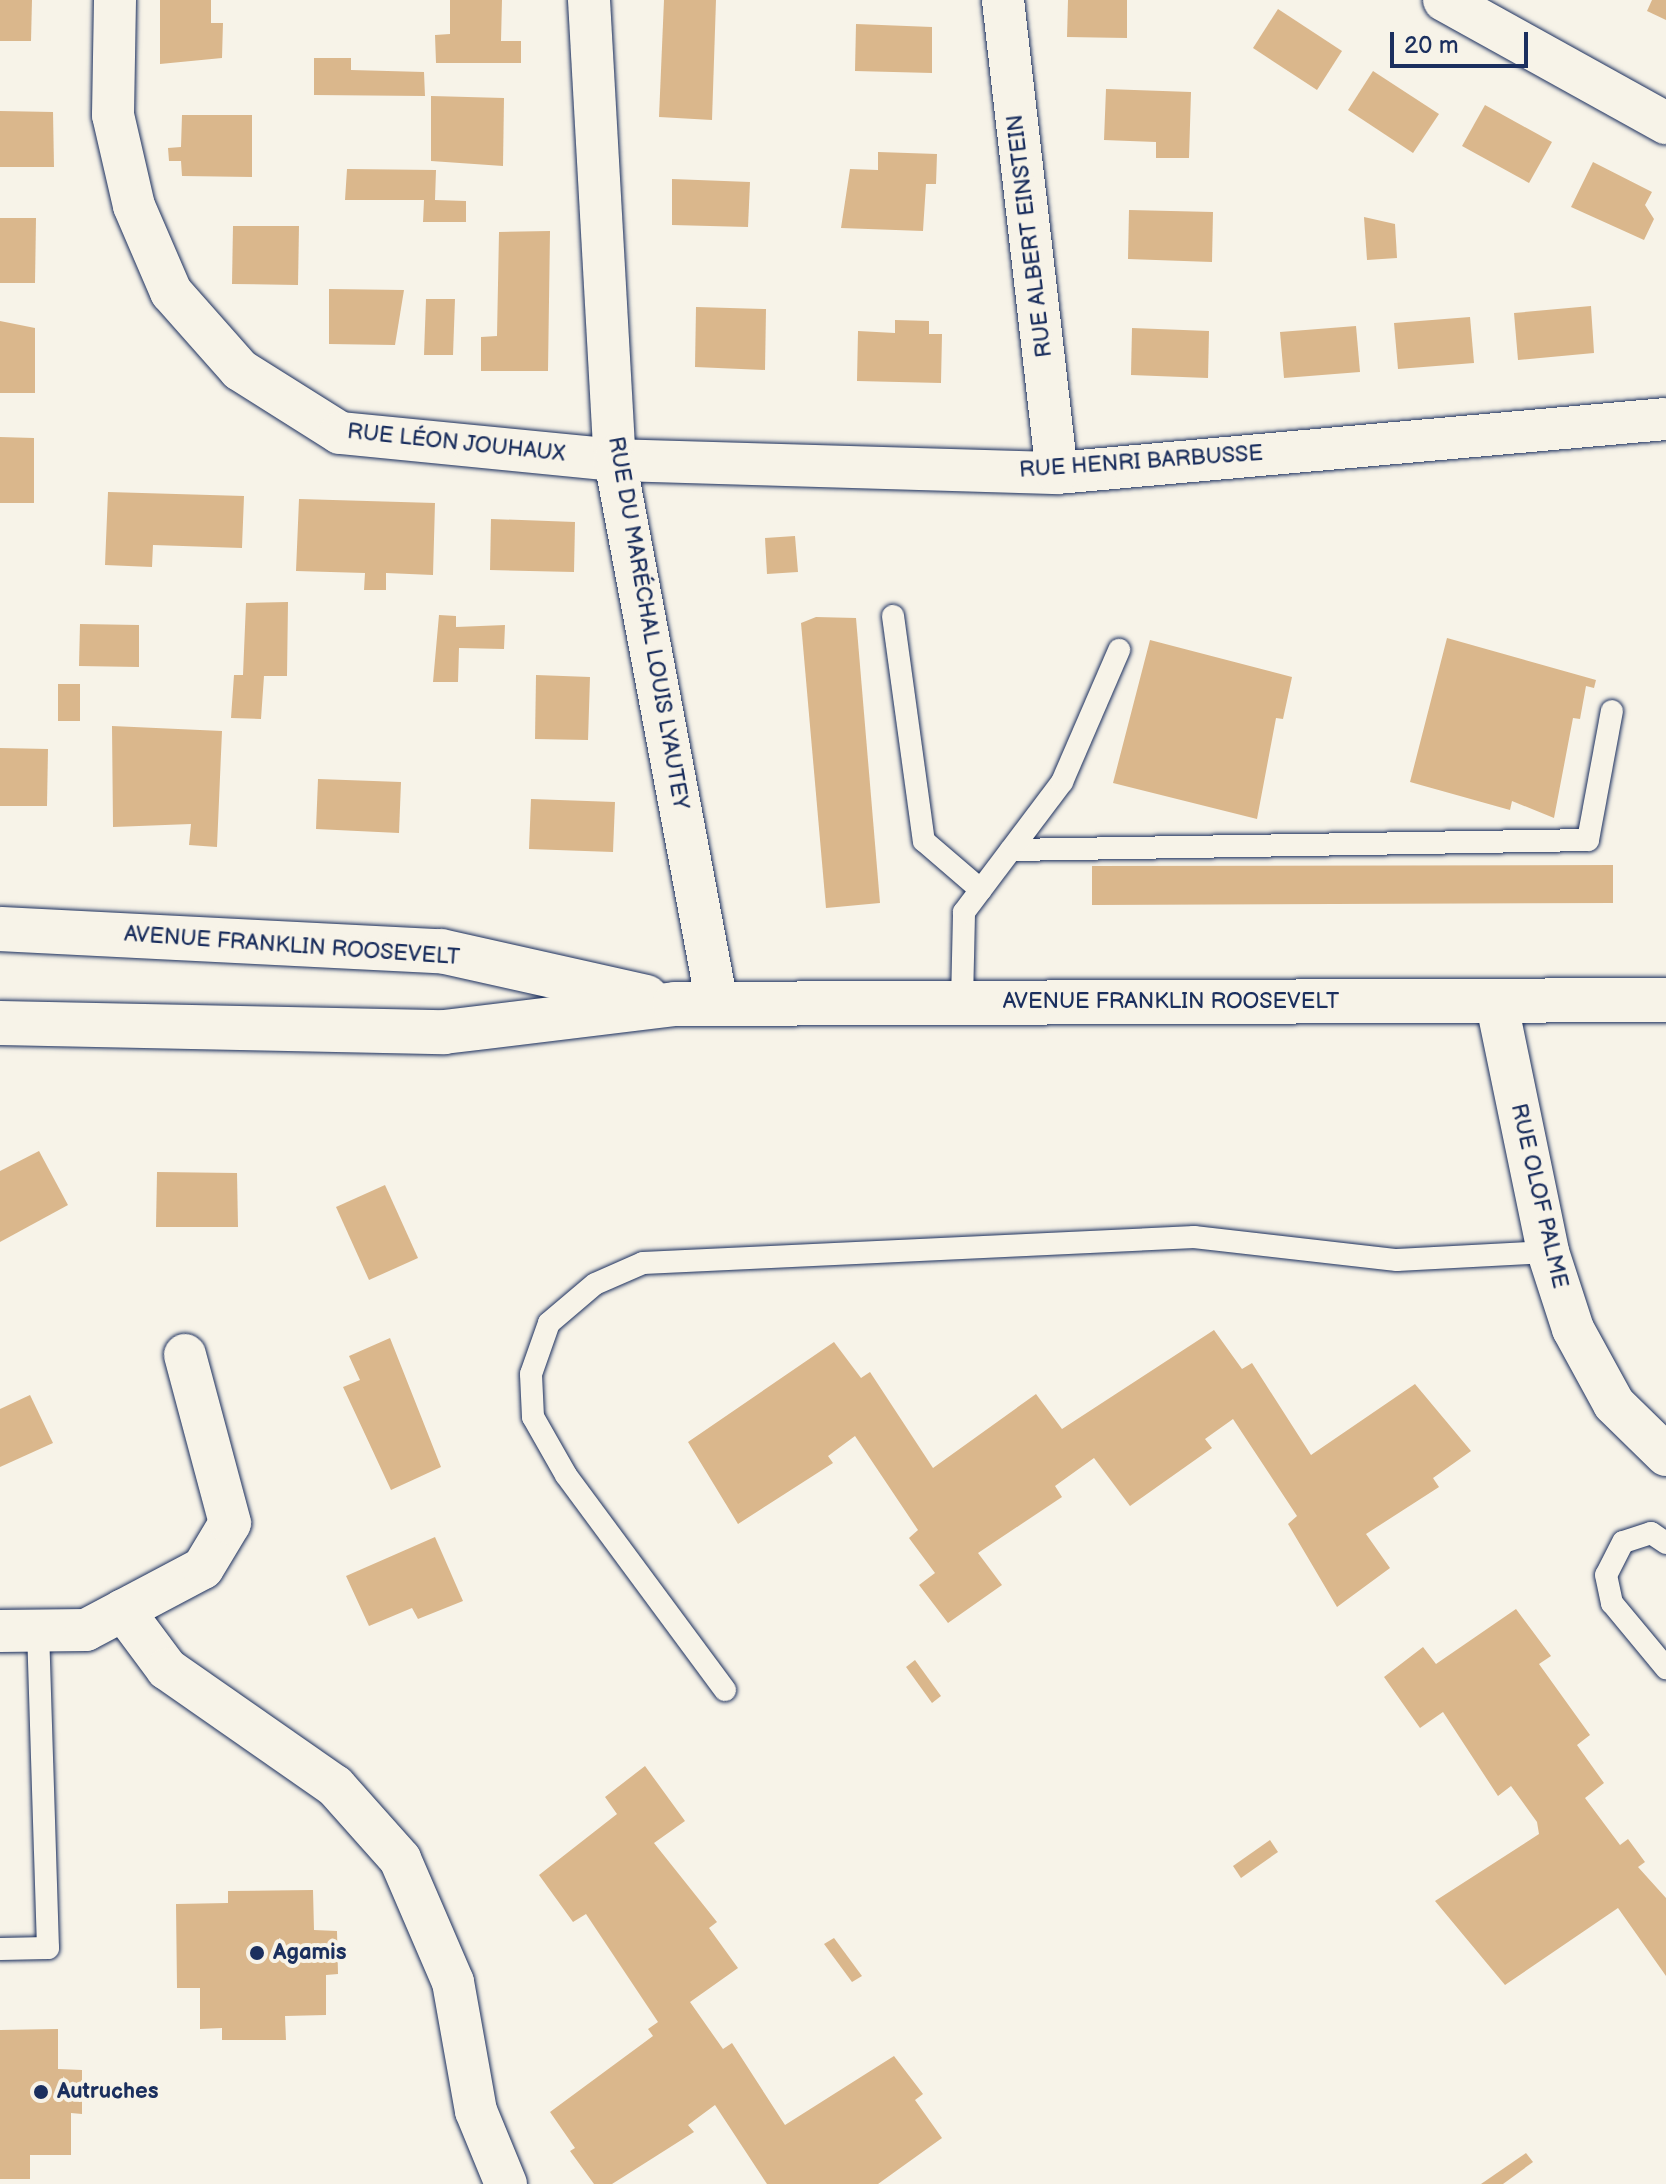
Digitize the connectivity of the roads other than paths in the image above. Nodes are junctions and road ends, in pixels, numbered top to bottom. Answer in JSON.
{"nodes":[{"id":1,"x":115,"y":0,"type":"edge"},
{"id":2,"x":589,"y":0,"type":"edge"},
{"id":3,"x":1003,"y":0,"type":"edge"},
{"id":4,"x":1444,"y":0,"type":"edge"},
{"id":5,"x":1666,"y":123,"type":"edge"},
{"id":6,"x":1666,"y":419,"type":"edge"},
{"id":7,"x":615,"y":460,"type":"junction"},
{"id":8,"x":1057,"y":473,"type":"junction"},
{"id":9,"x":893,"y":616,"type":"dead end"},
{"id":10,"x":1119,"y":650,"type":"dead end"},
{"id":11,"x":1612,"y":711,"type":"dead end"},
{"id":12,"x":1011,"y":850,"type":"junction"},
{"id":13,"x":981,"y":890,"type":"junction"},
{"id":14,"x":0,"y":929,"type":"edge"},
{"id":15,"x":1496,"y":1000,"type":"junction"},
{"id":16,"x":1666,"y":1000,"type":"edge"},
{"id":17,"x":962,"y":1002,"type":"junction"},
{"id":18,"x":696,"y":1004,"type":"junction"},
{"id":19,"x":0,"y":1023,"type":"edge"},
{"id":20,"x":1548,"y":1252,"type":"junction"},
{"id":21,"x":185,"y":1355,"type":"dead end"},
{"id":22,"x":1666,"y":1455,"type":"edge"},
{"id":23,"x":1666,"y":1543,"type":"edge"},
{"id":24,"x":123,"y":1610,"type":"junction"},
{"id":25,"x":19,"y":1631,"type":"edge"},
{"id":26,"x":1666,"y":1668,"type":"edge"},
{"id":27,"x":725,"y":1690,"type":"dead end"},
{"id":28,"x":0,"y":1949,"type":"edge"},
{"id":29,"x":506,"y":2184,"type":"edge"}],
"edges":[{"from":1,"to":7,"type":"street","name":"RUE LÉON JOUHAUX"},
{"from":2,"to":7,"type":"street","name":"RUE DU MARÉCHAL LOUIS LYAUTEY"},
{"from":3,"to":8,"type":"street","name":"RUE ALBERT EINSTEIN"},
{"from":4,"to":5,"type":"street"},
{"from":6,"to":8,"type":"street","name":"RUE HENRI BARBUSSE"},
{"from":7,"to":8,"type":"street","name":"RUE HENRI BARBUSSE"},
{"from":7,"to":18,"type":"street","name":"RUE DU MARÉCHAL LOUIS LYAUTEY"},
{"from":9,"to":13,"type":"lane"},
{"from":10,"to":12,"type":"lane"},
{"from":11,"to":12,"type":"lane"},
{"from":12,"to":13,"type":"lane"},
{"from":13,"to":17,"type":"lane"},
{"from":14,"to":18,"type":"street","name":"AVENUE FRANKLIN ROOSEVELT"},
{"from":15,"to":16,"type":"street","name":"AVENUE FRANKLIN ROOSEVELT"},
{"from":15,"to":17,"type":"street","name":"AVENUE FRANKLIN ROOSEVELT"},
{"from":15,"to":20,"type":"street","name":"RUE OLOF PALME"},
{"from":17,"to":18,"type":"street","name":"AVENUE FRANKLIN ROOSEVELT"},
{"from":18,"to":19,"type":"street","name":"AVENUE FRANKLIN ROOSEVELT"},
{"from":20,"to":22,"type":"street","name":"RUE OLOF PALME"},
{"from":20,"to":27,"type":"lane"},
{"from":21,"to":24,"type":"street"},
{"from":23,"to":26,"type":"lane"},
{"from":24,"to":25,"type":"street"},
{"from":24,"to":29,"type":"street"},
{"from":25,"to":28,"type":"lane"}]}
